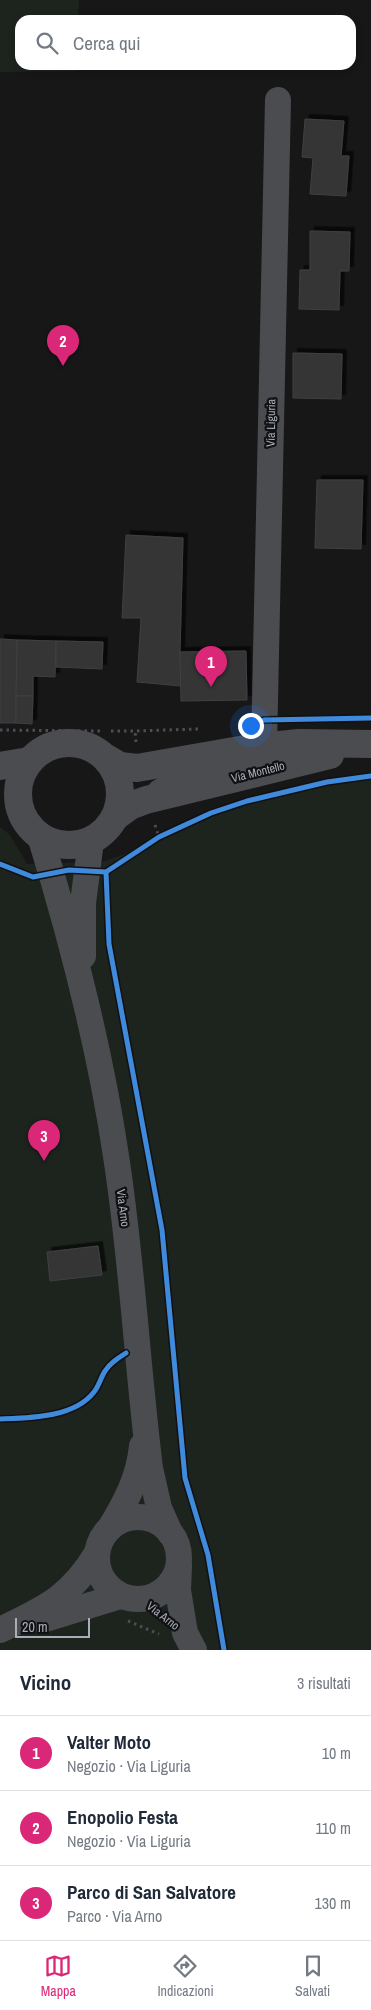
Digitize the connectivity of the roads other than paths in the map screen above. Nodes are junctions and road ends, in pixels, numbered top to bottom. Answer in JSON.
{"nodes":[{"id":1,"x":278,"y":100,"type":"dead end"},
{"id":2,"x":371,"y":744,"type":"edge"},
{"id":3,"x":264,"y":746,"type":"junction"},
{"id":4,"x":371,"y":748,"type":"edge"},
{"id":5,"x":106,"y":758,"type":"junction"},
{"id":6,"x":29,"y":761,"type":"junction"},
{"id":7,"x":0,"y":766,"type":"edge"},
{"id":8,"x":146,"y":800,"type":"junction"},
{"id":9,"x":0,"y":809,"type":"edge"},
{"id":10,"x":116,"y":816,"type":"junction"},
{"id":11,"x":34,"y":830,"type":"junction"},
{"id":12,"x":91,"y":841,"type":"junction"},
{"id":13,"x":84,"y":996,"type":"junction"},
{"id":14,"x":145,"y":1423,"type":"junction"},
{"id":15,"x":110,"y":1528,"type":"junction"},
{"id":16,"x":170,"y":1533,"type":"junction"},
{"id":17,"x":97,"y":1553,"type":"junction"},
{"id":18,"x":179,"y":1564,"type":"junction"},
{"id":19,"x":131,"y":1598,"type":"junction"},
{"id":20,"x":0,"y":1631,"type":"edge"},
{"id":21,"x":189,"y":1642,"type":"edge"}],
"edges":[{"from":1,"to":3,"type":"street","name":"Via Liguria"},
{"from":2,"to":3,"type":"street","name":"Via Montello"},
{"from":3,"to":5,"type":"street","name":"Via Montello"},
{"from":3,"to":8,"type":"street","name":"Via Montello"},
{"from":4,"to":8,"type":"street","name":"Via Montello"},
{"from":5,"to":6,"type":"street"},
{"from":5,"to":10,"type":"street"},
{"from":6,"to":7,"type":"street"},
{"from":6,"to":11,"type":"street"},
{"from":8,"to":10,"type":"street","name":"Via Montello"},
{"from":9,"to":11,"type":"street"},
{"from":10,"to":12,"type":"street"},
{"from":11,"to":12,"type":"street"},
{"from":11,"to":13,"type":"street","name":"Via Arno"},
{"from":12,"to":13,"type":"street","name":"Via Arno"},
{"from":13,"to":14,"type":"street","name":"Via Arno"},
{"from":14,"to":15,"type":"street","name":"Via Arno"},
{"from":14,"to":16,"type":"street","name":"Via Arno"},
{"from":15,"to":16,"type":"street"},
{"from":15,"to":17,"type":"street"},
{"from":16,"to":18,"type":"street"},
{"from":17,"to":19,"type":"street"},
{"from":17,"to":20,"type":"street"},
{"from":18,"to":19,"type":"street"},
{"from":18,"to":21,"type":"street","name":"Via Arno"},
{"from":19,"to":20,"type":"street"},
{"from":19,"to":21,"type":"street","name":"Via Arno"}]}
